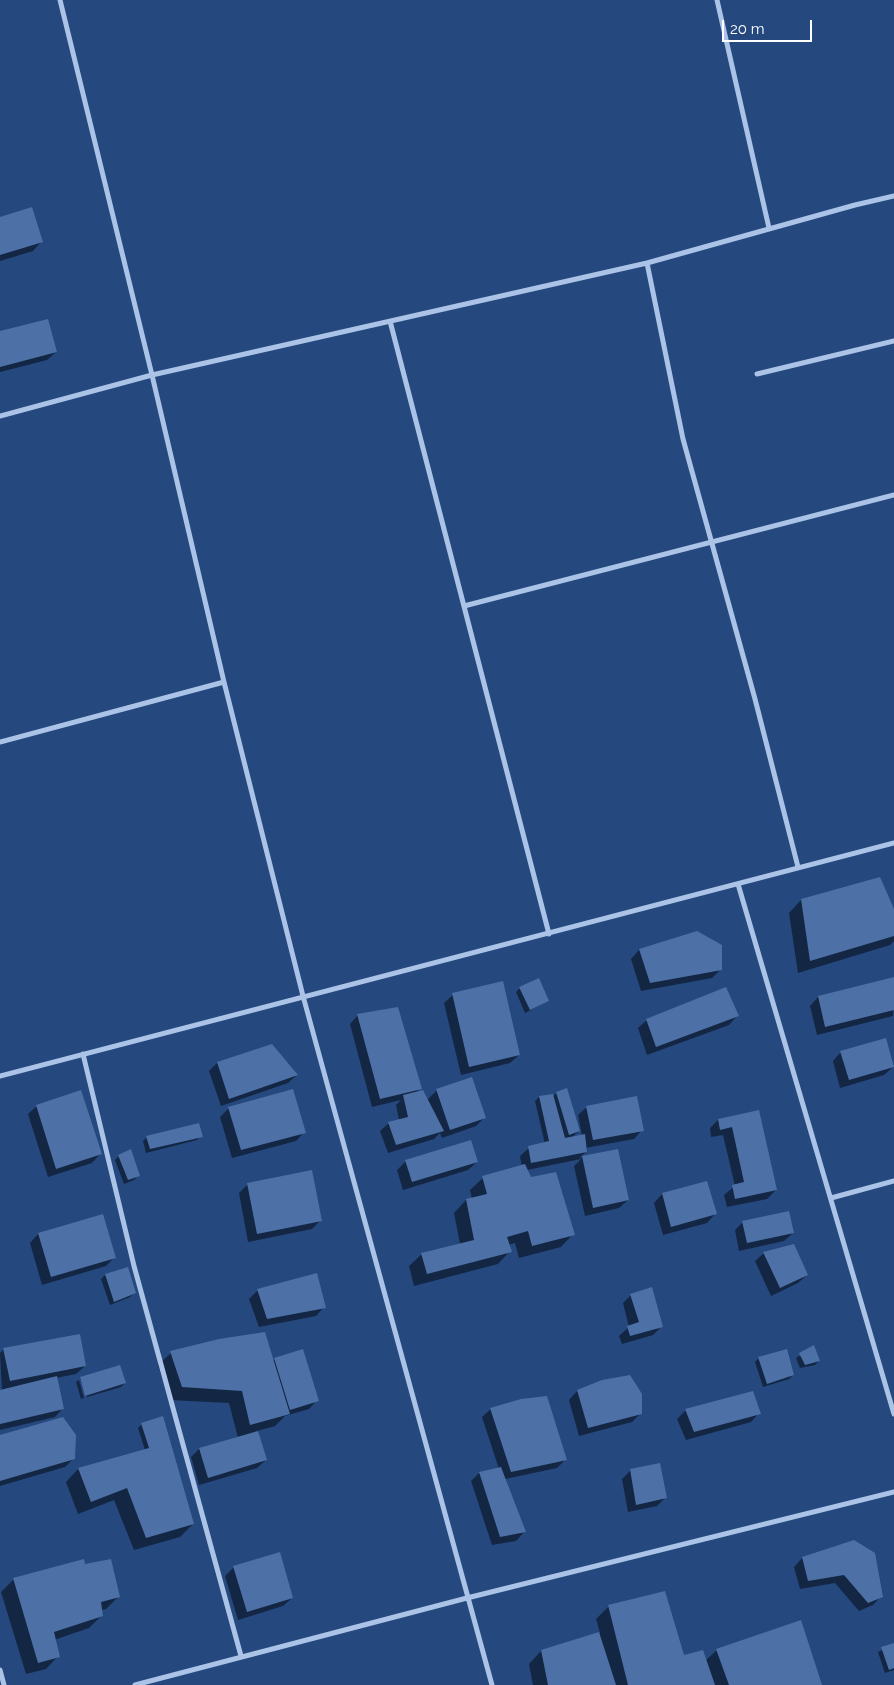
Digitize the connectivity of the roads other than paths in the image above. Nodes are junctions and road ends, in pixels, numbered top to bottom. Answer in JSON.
{"nodes":[{"id":1,"x":60,"y":0,"type":"edge"},
{"id":2,"x":717,"y":0,"type":"edge"},
{"id":3,"x":894,"y":196,"type":"edge"},
{"id":4,"x":769,"y":228,"type":"junction"},
{"id":5,"x":647,"y":263,"type":"junction"},
{"id":6,"x":390,"y":321,"type":"junction"},
{"id":7,"x":894,"y":341,"type":"edge"},
{"id":8,"x":756,"y":374,"type":"dead end"},
{"id":9,"x":152,"y":375,"type":"junction"},
{"id":10,"x":0,"y":416,"type":"edge"},
{"id":11,"x":894,"y":495,"type":"edge"},
{"id":12,"x":713,"y":542,"type":"junction"},
{"id":13,"x":464,"y":606,"type":"junction"},
{"id":14,"x":224,"y":682,"type":"junction"},
{"id":15,"x":0,"y":742,"type":"edge"},
{"id":16,"x":894,"y":843,"type":"edge"},
{"id":17,"x":798,"y":867,"type":"junction"},
{"id":18,"x":738,"y":884,"type":"junction"},
{"id":19,"x":548,"y":934,"type":"junction"},
{"id":20,"x":303,"y":996,"type":"junction"},
{"id":21,"x":83,"y":1054,"type":"junction"},
{"id":22,"x":0,"y":1076,"type":"edge"},
{"id":23,"x":894,"y":1181,"type":"edge"},
{"id":24,"x":831,"y":1198,"type":"junction"},
{"id":25,"x":894,"y":1414,"type":"edge"},
{"id":26,"x":894,"y":1492,"type":"edge"},
{"id":27,"x":466,"y":1598,"type":"junction"},
{"id":28,"x":240,"y":1656,"type":"junction"},
{"id":29,"x":0,"y":1670,"type":"edge"},
{"id":30,"x":4,"y":1685,"type":"edge"},
{"id":31,"x":135,"y":1685,"type":"edge"},
{"id":32,"x":492,"y":1685,"type":"edge"}],
"edges":[{"from":1,"to":9,"type":"street"},
{"from":2,"to":4,"type":"street"},
{"from":3,"to":4,"type":"street"},
{"from":4,"to":5,"type":"street"},
{"from":5,"to":6,"type":"street"},
{"from":5,"to":12,"type":"street"},
{"from":6,"to":9,"type":"street"},
{"from":6,"to":13,"type":"street"},
{"from":7,"to":8,"type":"street"},
{"from":9,"to":10,"type":"street"},
{"from":9,"to":14,"type":"street"},
{"from":11,"to":12,"type":"street"},
{"from":12,"to":13,"type":"street"},
{"from":12,"to":17,"type":"street"},
{"from":13,"to":19,"type":"street"},
{"from":14,"to":15,"type":"street"},
{"from":14,"to":20,"type":"street"},
{"from":16,"to":17,"type":"street"},
{"from":17,"to":18,"type":"street"},
{"from":18,"to":19,"type":"street"},
{"from":18,"to":24,"type":"street"},
{"from":19,"to":20,"type":"street"},
{"from":20,"to":21,"type":"street"},
{"from":20,"to":27,"type":"street"},
{"from":21,"to":22,"type":"street"},
{"from":21,"to":28,"type":"street"},
{"from":23,"to":24,"type":"street"},
{"from":24,"to":25,"type":"street"},
{"from":26,"to":27,"type":"street"},
{"from":27,"to":28,"type":"street"},
{"from":27,"to":32,"type":"street"},
{"from":28,"to":31,"type":"street"},
{"from":29,"to":30,"type":"street"}]}
